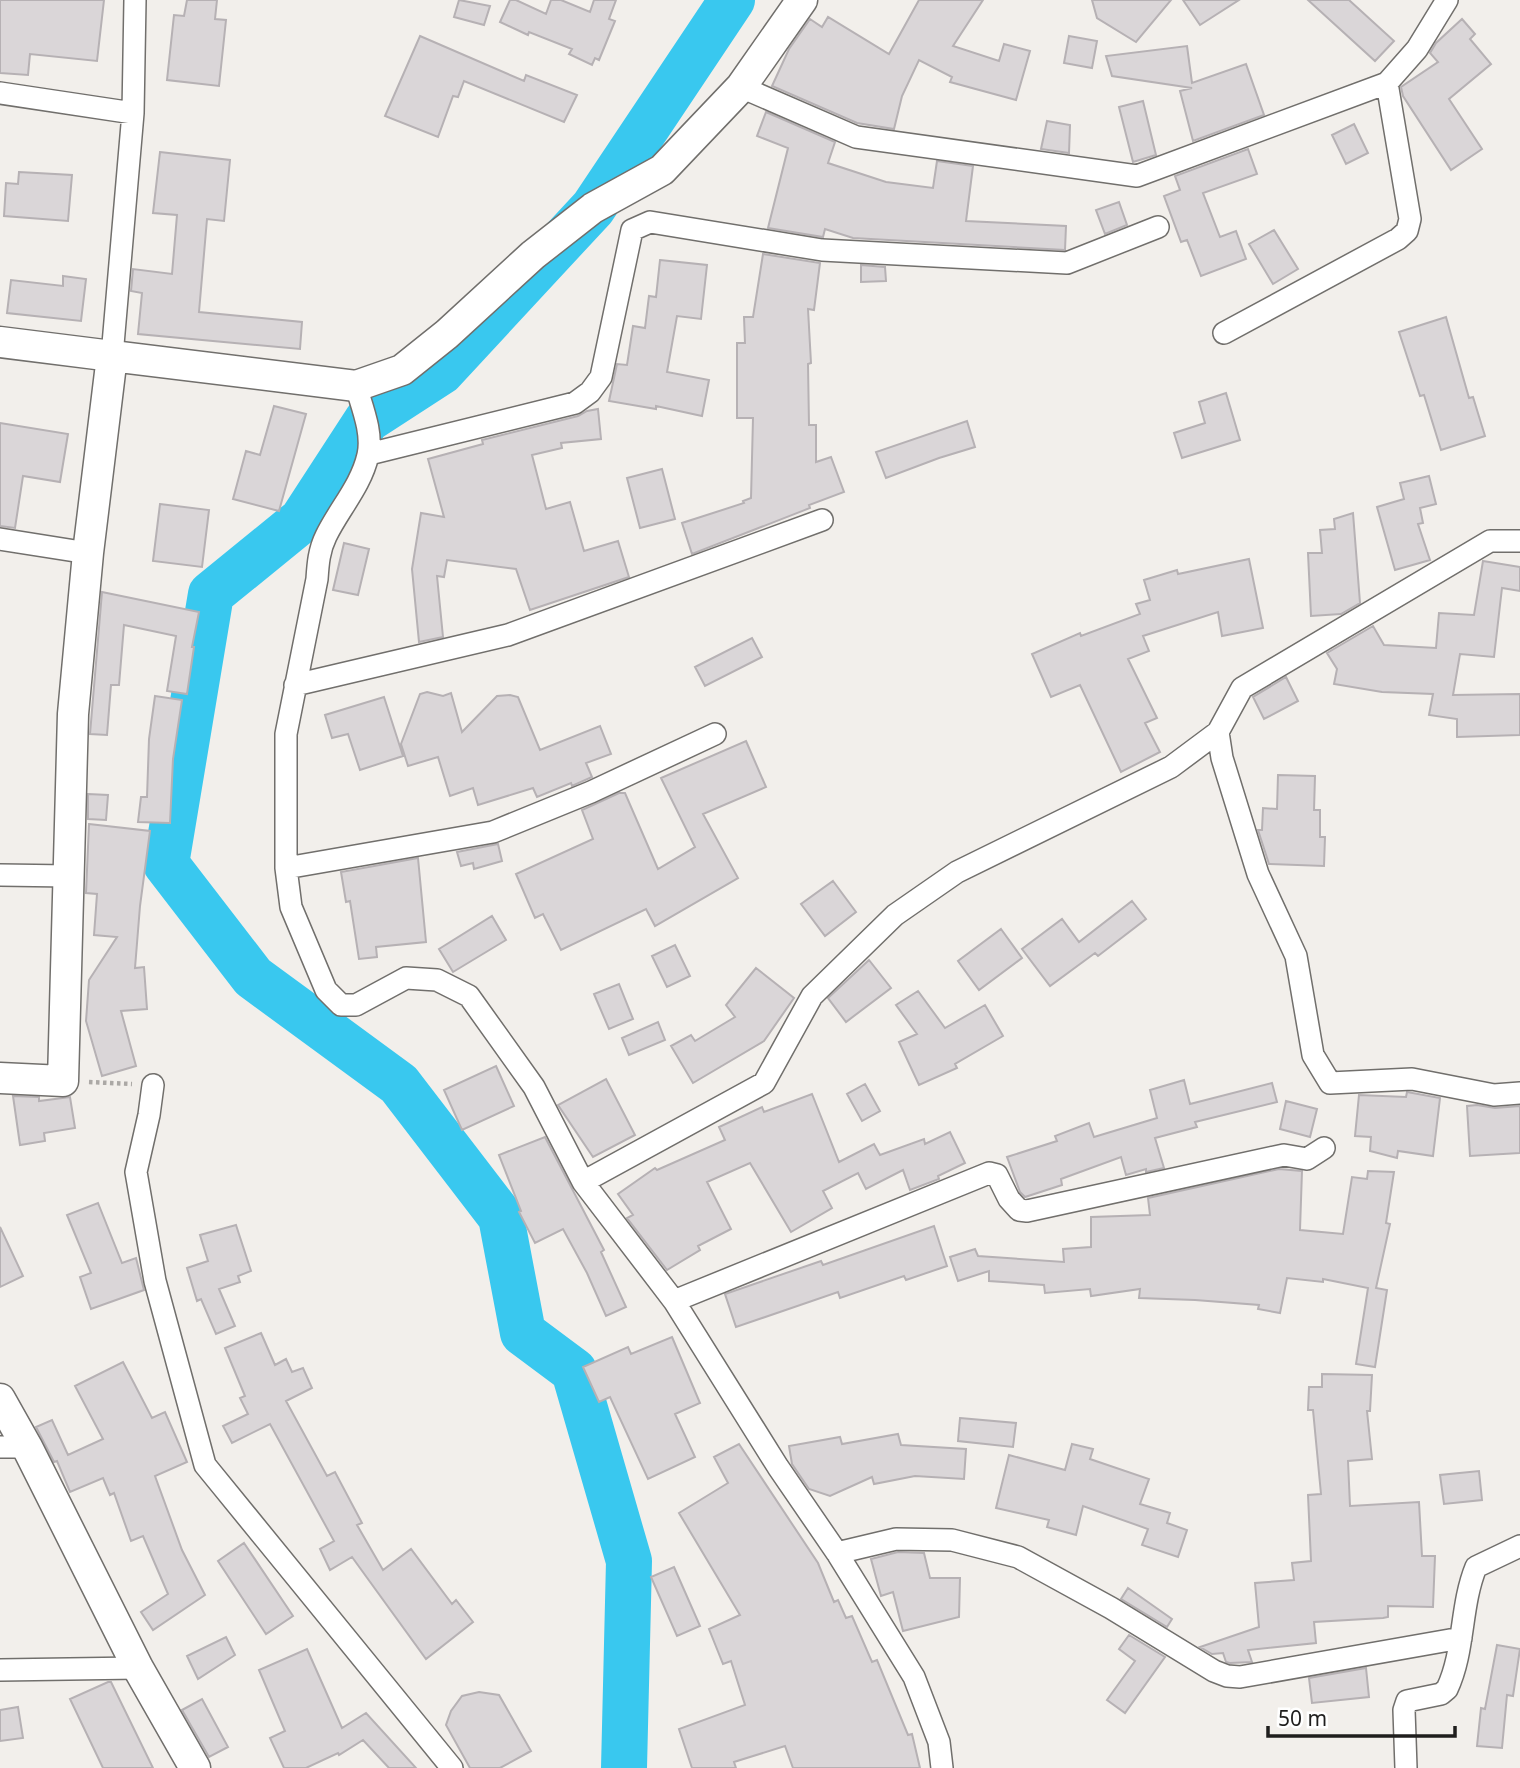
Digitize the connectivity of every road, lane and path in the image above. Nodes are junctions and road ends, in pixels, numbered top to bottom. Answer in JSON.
{"nodes":[{"id":1,"x":135,"y":0,"type":"edge"},
{"id":2,"x":802,"y":0,"type":"edge"},
{"id":3,"x":1447,"y":0,"type":"edge"},
{"id":4,"x":1387,"y":83,"type":"junction"},
{"id":5,"x":741,"y":87,"type":"junction"},
{"id":6,"x":0,"y":93,"type":"edge"},
{"id":7,"x":133,"y":113,"type":"junction"},
{"id":8,"x":1158,"y":227,"type":"dead end"},
{"id":9,"x":1224,"y":333,"type":"dead end"},
{"id":10,"x":0,"y":342,"type":"edge"},
{"id":11,"x":112,"y":356,"type":"junction"},
{"id":12,"x":356,"y":386,"type":"junction"},
{"id":13,"x":369,"y":454,"type":"junction"},
{"id":14,"x":822,"y":520,"type":"dead end"},
{"id":15,"x":0,"y":539,"type":"edge"},
{"id":16,"x":1520,"y":541,"type":"edge"},
{"id":17,"x":88,"y":553,"type":"junction"},
{"id":18,"x":295,"y":685,"type":"junction"},
{"id":19,"x":1218,"y":732,"type":"junction"},
{"id":20,"x":715,"y":734,"type":"dead end"},
{"id":21,"x":286,"y":868,"type":"junction"},
{"id":22,"x":0,"y":875,"type":"edge"},
{"id":23,"x":69,"y":876,"type":"junction"},
{"id":24,"x":0,"y":1078,"type":"edge"},
{"id":25,"x":64,"y":1081,"type":"junction"},
{"id":26,"x":153,"y":1085,"type":"joint"},
{"id":27,"x":1520,"y":1093,"type":"edge"},
{"id":28,"x":1324,"y":1148,"type":"dead end"},
{"id":29,"x":583,"y":1182,"type":"junction"},
{"id":30,"x":674,"y":1301,"type":"junction"},
{"id":31,"x":0,"y":1399,"type":"edge"},
{"id":32,"x":14,"y":1447,"type":"edge"},
{"id":33,"x":1520,"y":1546,"type":"edge"},
{"id":34,"x":837,"y":1553,"type":"junction"},
{"id":35,"x":1461,"y":1638,"type":"junction"},
{"id":36,"x":138,"y":1668,"type":"junction"},
{"id":37,"x":0,"y":1670,"type":"edge"},
{"id":38,"x":195,"y":1768,"type":"edge"},
{"id":39,"x":452,"y":1768,"type":"edge"},
{"id":40,"x":942,"y":1768,"type":"edge"},
{"id":41,"x":1406,"y":1768,"type":"edge"}],
"edges":[{"from":1,"to":7,"type":"street"},
{"from":2,"to":5,"type":"street"},
{"from":3,"to":4,"type":"street"},
{"from":4,"to":5,"type":"street"},
{"from":4,"to":9,"type":"street"},
{"from":5,"to":12,"type":"street"},
{"from":6,"to":7,"type":"street"},
{"from":7,"to":11,"type":"street"},
{"from":8,"to":13,"type":"street"},
{"from":10,"to":11,"type":"street"},
{"from":11,"to":12,"type":"street"},
{"from":11,"to":17,"type":"street"},
{"from":12,"to":13,"type":"street"},
{"from":13,"to":18,"type":"street"},
{"from":14,"to":18,"type":"street"},
{"from":15,"to":17,"type":"street"},
{"from":16,"to":19,"type":"street"},
{"from":17,"to":23,"type":"street"},
{"from":18,"to":21,"type":"street"},
{"from":19,"to":27,"type":"street"},
{"from":19,"to":29,"type":"street"},
{"from":20,"to":21,"type":"street"},
{"from":21,"to":29,"type":"street"},
{"from":22,"to":23,"type":"street"},
{"from":23,"to":25,"type":"street"},
{"from":24,"to":25,"type":"street"},
{"from":25,"to":26,"type":"path"},
{"from":26,"to":39,"type":"street"},
{"from":28,"to":30,"type":"street"},
{"from":29,"to":30,"type":"street"},
{"from":30,"to":34,"type":"street"},
{"from":31,"to":32,"type":"street"},
{"from":32,"to":36,"type":"street"},
{"from":33,"to":35,"type":"street"},
{"from":34,"to":35,"type":"street"},
{"from":34,"to":40,"type":"street"},
{"from":35,"to":41,"type":"street"},
{"from":36,"to":37,"type":"street"},
{"from":36,"to":38,"type":"street"}]}
